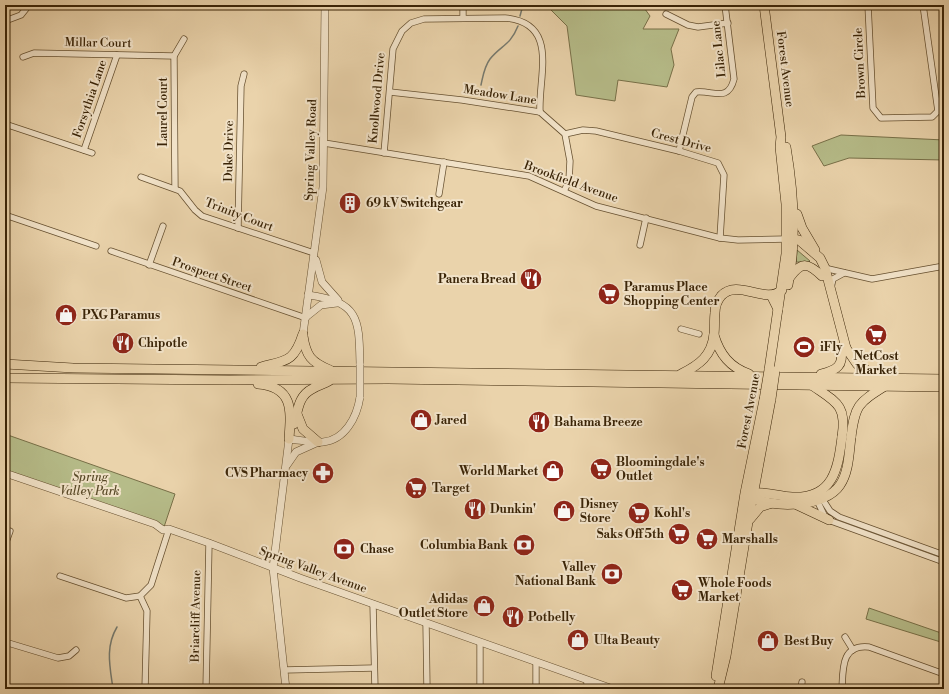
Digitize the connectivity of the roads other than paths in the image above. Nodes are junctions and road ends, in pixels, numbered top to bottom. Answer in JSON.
{"nodes":[{"id":1,"x":29,"y":5,"type":"edge"},
{"id":2,"x":325,"y":5,"type":"edge"},
{"id":3,"x":463,"y":5,"type":"edge"},
{"id":4,"x":725,"y":5,"type":"edge"},
{"id":5,"x":764,"y":5,"type":"edge"},
{"id":6,"x":868,"y":5,"type":"edge"},
{"id":7,"x":923,"y":5,"type":"edge"},
{"id":8,"x":666,"y":14,"type":"dead end"},
{"id":9,"x":463,"y":18,"type":"junction"},
{"id":10,"x":5,"y":21,"type":"edge"},
{"id":11,"x":728,"y":23,"type":"junction"},
{"id":12,"x":184,"y":39,"type":"dead end"},
{"id":13,"x":117,"y":55,"type":"junction"},
{"id":14,"x":174,"y":56,"type":"junction"},
{"id":15,"x":23,"y":58,"type":"dead end"},
{"id":16,"x":244,"y":74,"type":"dead end"},
{"id":17,"x":390,"y":92,"type":"junction"},
{"id":18,"x":540,"y":112,"type":"junction"},
{"id":19,"x":5,"y":124,"type":"edge"},
{"id":20,"x":565,"y":134,"type":"junction"},
{"id":21,"x":781,"y":137,"type":"junction"},
{"id":22,"x":324,"y":143,"type":"junction"},
{"id":23,"x":84,"y":150,"type":"junction"},
{"id":24,"x":679,"y":151,"type":"junction"},
{"id":25,"x":384,"y":152,"type":"junction"},
{"id":26,"x":92,"y":153,"type":"dead end"},
{"id":27,"x":444,"y":162,"type":"junction"},
{"id":28,"x":141,"y":177,"type":"dead end"},
{"id":29,"x":175,"y":188,"type":"junction"},
{"id":30,"x":564,"y":191,"type":"junction"},
{"id":31,"x":439,"y":194,"type":"dead end"},
{"id":32,"x":794,"y":204,"type":"junction"},
{"id":33,"x":5,"y":215,"type":"edge"},
{"id":34,"x":646,"y":218,"type":"junction"},
{"id":35,"x":163,"y":226,"type":"dead end"},
{"id":36,"x":238,"y":228,"type":"junction"},
{"id":37,"x":720,"y":238,"type":"junction"},
{"id":38,"x":790,"y":239,"type":"junction"},
{"id":39,"x":640,"y":245,"type":"dead end"},
{"id":40,"x":96,"y":246,"type":"dead end"},
{"id":41,"x":110,"y":251,"type":"dead end"},
{"id":42,"x":314,"y":253,"type":"junction"},
{"id":43,"x":820,"y":258,"type":"junction"},
{"id":44,"x":149,"y":265,"type":"junction"},
{"id":45,"x":944,"y":266,"type":"edge"},
{"id":46,"x":822,"y":271,"type":"junction"},
{"id":47,"x":844,"y":273,"type":"junction"},
{"id":48,"x":789,"y":278,"type":"junction"},
{"id":49,"x":831,"y":288,"type":"junction"},
{"id":50,"x":782,"y":290,"type":"junction"},
{"id":51,"x":308,"y":295,"type":"junction"},
{"id":52,"x":771,"y":295,"type":"junction"},
{"id":53,"x":343,"y":304,"type":"junction"},
{"id":54,"x":778,"y":309,"type":"junction"},
{"id":55,"x":306,"y":318,"type":"junction"},
{"id":56,"x":681,"y":329,"type":"dead end"},
{"id":57,"x":303,"y":334,"type":"junction"},
{"id":58,"x":699,"y":334,"type":"dead end"},
{"id":59,"x":714,"y":334,"type":"junction"},
{"id":60,"x":844,"y":348,"type":"junction"},
{"id":61,"x":5,"y":364,"type":"edge"},
{"id":62,"x":31,"y":367,"type":"junction"},
{"id":63,"x":5,"y":369,"type":"edge"},
{"id":64,"x":250,"y":370,"type":"junction"},
{"id":65,"x":772,"y":370,"type":"junction"},
{"id":66,"x":333,"y":375,"type":"junction"},
{"id":67,"x":678,"y":375,"type":"junction"},
{"id":68,"x":756,"y":376,"type":"junction"},
{"id":69,"x":5,"y":378,"type":"edge"},
{"id":70,"x":879,"y":378,"type":"junction"},
{"id":71,"x":944,"y":379,"type":"edge"},
{"id":72,"x":229,"y":380,"type":"junction"},
{"id":73,"x":811,"y":381,"type":"junction"},
{"id":74,"x":885,"y":386,"type":"junction"},
{"id":75,"x":944,"y":387,"type":"edge"},
{"id":76,"x":767,"y":399,"type":"junction"},
{"id":77,"x":297,"y":414,"type":"junction"},
{"id":78,"x":847,"y":437,"type":"junction"},
{"id":79,"x":289,"y":439,"type":"junction"},
{"id":80,"x":318,"y":442,"type":"junction"},
{"id":81,"x":285,"y":468,"type":"junction"},
{"id":82,"x":758,"y":471,"type":"junction"},
{"id":83,"x":5,"y":473,"type":"edge"},
{"id":84,"x":745,"y":493,"type":"junction"},
{"id":85,"x":754,"y":495,"type":"junction"},
{"id":86,"x":818,"y":496,"type":"junction"},
{"id":87,"x":775,"y":499,"type":"junction"},
{"id":88,"x":796,"y":504,"type":"junction"},
{"id":89,"x":829,"y":520,"type":"junction"},
{"id":90,"x":748,"y":522,"type":"junction"},
{"id":91,"x":169,"y":529,"type":"junction"},
{"id":92,"x":10,"y":531,"type":"dead end"},
{"id":93,"x":209,"y":543,"type":"junction"},
{"id":94,"x":5,"y":545,"type":"edge"},
{"id":95,"x":944,"y":555,"type":"edge"},
{"id":96,"x":944,"y":562,"type":"edge"},
{"id":97,"x":273,"y":568,"type":"junction"},
{"id":98,"x":60,"y":576,"type":"dead end"},
{"id":99,"x":140,"y":596,"type":"junction"},
{"id":100,"x":373,"y":604,"type":"junction"},
{"id":101,"x":426,"y":623,"type":"junction"},
{"id":102,"x":845,"y":637,"type":"dead end"},
{"id":103,"x":5,"y":642,"type":"edge"},
{"id":104,"x":480,"y":642,"type":"junction"},
{"id":105,"x":76,"y":650,"type":"dead end"},
{"id":106,"x":853,"y":650,"type":"junction"},
{"id":107,"x":536,"y":662,"type":"junction"},
{"id":108,"x":374,"y":668,"type":"junction"},
{"id":109,"x":284,"y":670,"type":"junction"},
{"id":110,"x":944,"y":674,"type":"edge"},
{"id":111,"x":587,"y":680,"type":"junction"},
{"id":112,"x":802,"y":682,"type":"dead end"},
{"id":113,"x":145,"y":689,"type":"edge"},
{"id":114,"x":206,"y":689,"type":"edge"},
{"id":115,"x":286,"y":689,"type":"edge"},
{"id":116,"x":374,"y":689,"type":"edge"},
{"id":117,"x":427,"y":689,"type":"edge"},
{"id":118,"x":480,"y":689,"type":"edge"},
{"id":119,"x":536,"y":689,"type":"edge"},
{"id":120,"x":587,"y":689,"type":"edge"},
{"id":121,"x":613,"y":689,"type":"edge"},
{"id":122,"x":714,"y":689,"type":"edge"},
{"id":123,"x":718,"y":689,"type":"edge"},
{"id":124,"x":801,"y":689,"type":"edge"},
{"id":125,"x":842,"y":689,"type":"edge"}],
"edges":[{"from":1,"to":10,"type":"street"},
{"from":2,"to":22,"type":"street","name":"Spring Valley Road"},
{"from":3,"to":9,"type":"street"},
{"from":4,"to":11,"type":"street","name":"Lilac Lane"},
{"from":5,"to":21,"type":"main road","name":"Forest Avenue"},
{"from":6,"to":7,"type":"street","name":"Brown Circle"},
{"from":8,"to":11,"type":"street"},
{"from":9,"to":17,"type":"street","name":"Knollwood Drive"},
{"from":9,"to":18,"type":"street","name":"Knollwood Drive"},
{"from":11,"to":24,"type":"street","name":"Lilac Lane"},
{"from":12,"to":14,"type":"street"},
{"from":13,"to":14,"type":"street","name":"Millar Court"},
{"from":13,"to":15,"type":"street","name":"Millar Court"},
{"from":13,"to":23,"type":"street","name":"Forsythia Lane"},
{"from":14,"to":29,"type":"street","name":"Laurel Court"},
{"from":16,"to":36,"type":"street","name":"Duke Drive"},
{"from":17,"to":18,"type":"street","name":"Meadow Lane"},
{"from":17,"to":25,"type":"street","name":"Knollwood Drive"},
{"from":18,"to":20,"type":"street","name":"Meadow Lane"},
{"from":19,"to":23,"type":"street","name":"Forsythia Lane"},
{"from":20,"to":24,"type":"street","name":"Crest Drive"},
{"from":20,"to":30,"type":"street"},
{"from":21,"to":32,"type":"main road","name":"Forest Avenue"},
{"from":21,"to":38,"type":"main road","name":"Forest Avenue"},
{"from":22,"to":25,"type":"street","name":"Brookfield Avenue"},
{"from":22,"to":42,"type":"street","name":"Spring Valley Road"},
{"from":23,"to":26,"type":"street","name":"Forsythia Lane"},
{"from":24,"to":37,"type":"street","name":"Crest Drive"},
{"from":25,"to":27,"type":"street","name":"Brookfield Avenue"},
{"from":27,"to":30,"type":"street","name":"Brookfield Avenue"},
{"from":27,"to":31,"type":"street"},
{"from":28,"to":29,"type":"street","name":"Trinity Court"},
{"from":29,"to":36,"type":"street","name":"Trinity Court"},
{"from":30,"to":34,"type":"street","name":"Brookfield Avenue"},
{"from":32,"to":38,"type":"main road","name":"Forest Avenue"},
{"from":32,"to":43,"type":"main road"},
{"from":33,"to":40,"type":"street"},
{"from":34,"to":37,"type":"street","name":"Brookfield Avenue"},
{"from":34,"to":39,"type":"street"},
{"from":35,"to":44,"type":"street"},
{"from":36,"to":42,"type":"street","name":"Trinity Court"},
{"from":37,"to":38,"type":"street","name":"Brookfield Avenue"},
{"from":38,"to":43,"type":"main road"},
{"from":38,"to":46,"type":"main road"},
{"from":38,"to":48,"type":"main road","name":"Forest Avenue"},
{"from":38,"to":50,"type":"main road","name":"Forest Avenue"},
{"from":41,"to":44,"type":"street","name":"Prospect Street"},
{"from":42,"to":51,"type":"street","name":"Spring Valley Road"},
{"from":42,"to":53,"type":"street"},
{"from":43,"to":46,"type":"main road"},
{"from":44,"to":55,"type":"street","name":"Prospect Street"},
{"from":45,"to":47,"type":"street"},
{"from":46,"to":47,"type":"street"},
{"from":46,"to":48,"type":"main road"},
{"from":46,"to":49,"type":"main road"},
{"from":46,"to":60,"type":"main road"},
{"from":47,"to":49,"type":"street"},
{"from":48,"to":65,"type":"main road","name":"Forest Avenue"},
{"from":49,"to":60,"type":"main road"},
{"from":50,"to":52,"type":"main road"},
{"from":50,"to":54,"type":"main road","name":"Forest Avenue"},
{"from":51,"to":53,"type":"street"},
{"from":51,"to":55,"type":"street","name":"Spring Valley Road"},
{"from":52,"to":54,"type":"main road"},
{"from":52,"to":59,"type":"main road"},
{"from":53,"to":55,"type":"street"},
{"from":53,"to":80,"type":"street","bridge":true},
{"from":54,"to":65,"type":"main road","name":"Forest Avenue"},
{"from":55,"to":57,"type":"street","name":"Spring Valley Road"},
{"from":56,"to":58,"type":"street"},
{"from":57,"to":64,"type":"main road"},
{"from":57,"to":66,"type":"main road"},
{"from":59,"to":67,"type":"main road"},
{"from":59,"to":68,"type":"main road"},
{"from":60,"to":70,"type":"main road"},
{"from":60,"to":73,"type":"main road"},
{"from":61,"to":62,"type":"main road"},
{"from":62,"to":63,"type":"main road"},
{"from":62,"to":64,"type":"main road"},
{"from":64,"to":66,"type":"main road"},
{"from":65,"to":76,"type":"main road","name":"Forest Avenue","bridge":true},
{"from":66,"to":67,"type":"main road"},
{"from":66,"to":72,"type":"main road"},
{"from":66,"to":73,"type":"main road"},
{"from":66,"to":77,"type":"main road"},
{"from":67,"to":68,"type":"main road"},
{"from":68,"to":73,"type":"main road"},
{"from":69,"to":72,"type":"main road"},
{"from":70,"to":71,"type":"main road"},
{"from":70,"to":73,"type":"main road"},
{"from":72,"to":79,"type":"main road"},
{"from":73,"to":74,"type":"main road"},
{"from":73,"to":78,"type":"main road"},
{"from":74,"to":75,"type":"main road"},
{"from":74,"to":78,"type":"main road"},
{"from":76,"to":82,"type":"main road","name":"Forest Avenue"},
{"from":76,"to":84,"type":"main road","name":"Forest Avenue"},
{"from":77,"to":79,"type":"main road"},
{"from":77,"to":80,"type":"main road"},
{"from":78,"to":86,"type":"main road"},
{"from":79,"to":80,"type":"street"},
{"from":79,"to":81,"type":"street"},
{"from":80,"to":81,"type":"street"},
{"from":81,"to":97,"type":"street"},
{"from":82,"to":85,"type":"main road","name":"Forest Avenue"},
{"from":82,"to":87,"type":"main road"},
{"from":83,"to":91,"type":"street","name":"Spring Valley Avenue"},
{"from":84,"to":85,"type":"main road"},
{"from":84,"to":122,"type":"main road","name":"Forest Avenue"},
{"from":85,"to":87,"type":"main road"},
{"from":85,"to":90,"type":"main road","name":"Forest Avenue"},
{"from":86,"to":87,"type":"main road"},
{"from":86,"to":88,"type":"main road"},
{"from":86,"to":89,"type":"street"},
{"from":86,"to":95,"type":"street"},
{"from":87,"to":88,"type":"main road"},
{"from":87,"to":90,"type":"main road"},
{"from":88,"to":89,"type":"main road"},
{"from":89,"to":96,"type":"street"},
{"from":90,"to":123,"type":"main road","name":"Forest Avenue"},
{"from":91,"to":93,"type":"street","name":"Spring Valley Avenue"},
{"from":91,"to":99,"type":"street"},
{"from":92,"to":94,"type":"street"},
{"from":93,"to":97,"type":"street","name":"Spring Valley Avenue"},
{"from":93,"to":114,"type":"street","name":"Briarcliff Avenue"},
{"from":97,"to":100,"type":"street","name":"Spring Valley Avenue"},
{"from":97,"to":109,"type":"street"},
{"from":98,"to":99,"type":"street"},
{"from":99,"to":113,"type":"street"},
{"from":100,"to":101,"type":"street","name":"Spring Valley Avenue"},
{"from":100,"to":108,"type":"street"},
{"from":101,"to":104,"type":"street","name":"Spring Valley Avenue"},
{"from":101,"to":117,"type":"street"},
{"from":102,"to":106,"type":"street"},
{"from":103,"to":105,"type":"street"},
{"from":104,"to":107,"type":"street","name":"Spring Valley Avenue"},
{"from":104,"to":118,"type":"street"},
{"from":106,"to":110,"type":"street"},
{"from":106,"to":125,"type":"street"},
{"from":107,"to":111,"type":"street","name":"Spring Valley Avenue"},
{"from":107,"to":119,"type":"street"},
{"from":108,"to":109,"type":"street"},
{"from":108,"to":116,"type":"street"},
{"from":109,"to":115,"type":"street"},
{"from":111,"to":120,"type":"street"},
{"from":111,"to":121,"type":"street","name":"Spring Valley Avenue"},
{"from":112,"to":124,"type":"street"}]}
